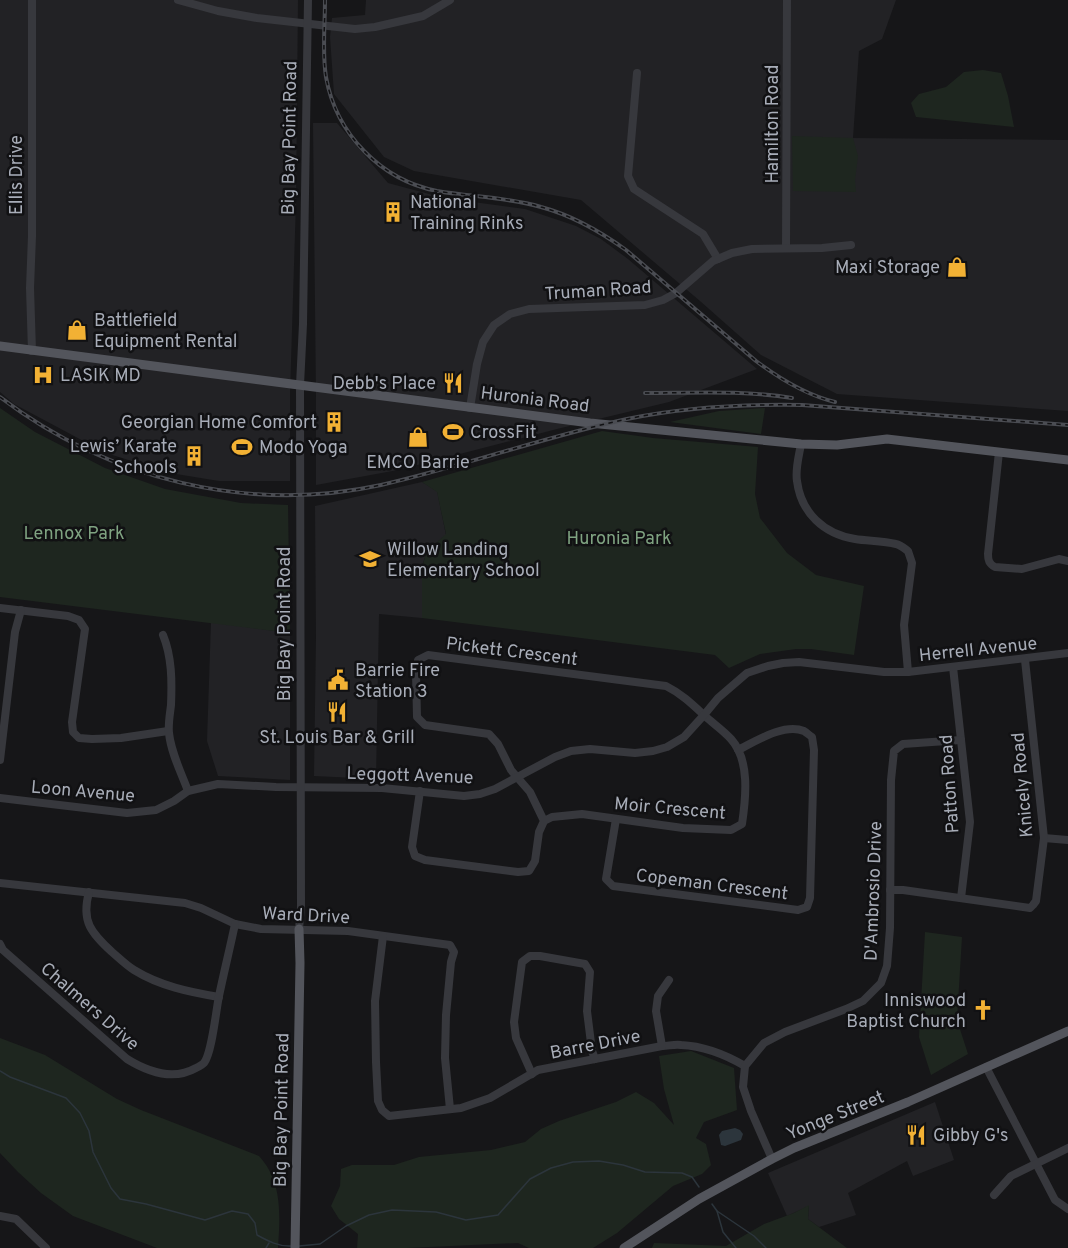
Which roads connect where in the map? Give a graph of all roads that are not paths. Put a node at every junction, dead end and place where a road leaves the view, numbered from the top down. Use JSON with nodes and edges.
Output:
{"nodes":[{"id":1,"x":32,"y":0,"type":"edge"},
{"id":2,"x":178,"y":0,"type":"edge"},
{"id":3,"x":308,"y":0,"type":"edge"},
{"id":4,"x":450,"y":0,"type":"edge"},
{"id":5,"x":787,"y":0,"type":"edge"},
{"id":6,"x":308,"y":23,"type":"junction"},
{"id":7,"x":637,"y":74,"type":"dead end"},
{"id":8,"x":851,"y":245,"type":"dead end"},
{"id":9,"x":786,"y":248,"type":"junction"},
{"id":10,"x":718,"y":259,"type":"junction"},
{"id":11,"x":0,"y":346,"type":"edge"},
{"id":12,"x":32,"y":351,"type":"junction"},
{"id":13,"x":300,"y":386,"type":"junction"},
{"id":14,"x":470,"y":408,"type":"junction"},
{"id":15,"x":801,"y":444,"type":"junction"},
{"id":16,"x":999,"y":452,"type":"junction"},
{"id":17,"x":1068,"y":460,"type":"edge"},
{"id":18,"x":1068,"y":561,"type":"edge"},
{"id":19,"x":0,"y":608,"type":"edge"},
{"id":20,"x":21,"y":610,"type":"junction"},
{"id":21,"x":163,"y":635,"type":"dead end"},
{"id":22,"x":1068,"y":653,"type":"edge"},
{"id":23,"x":1024,"y":660,"type":"junction"},
{"id":24,"x":953,"y":667,"type":"junction"},
{"id":25,"x":908,"y":672,"type":"junction"},
{"id":26,"x":704,"y":715,"type":"junction"},
{"id":27,"x":2,"y":723,"type":"edge"},
{"id":28,"x":168,"y":731,"type":"junction"},
{"id":29,"x":961,"y":740,"type":"junction"},
{"id":30,"x":738,"y":750,"type":"junction"},
{"id":31,"x":0,"y":760,"type":"edge"},
{"id":32,"x":518,"y":776,"type":"junction"},
{"id":33,"x":301,"y":787,"type":"junction"},
{"id":34,"x":188,"y":791,"type":"junction"},
{"id":35,"x":420,"y":792,"type":"junction"},
{"id":36,"x":0,"y":798,"type":"edge"},
{"id":37,"x":616,"y":819,"type":"junction"},
{"id":38,"x":544,"y":821,"type":"junction"},
{"id":39,"x":1044,"y":838,"type":"junction"},
{"id":40,"x":1068,"y":840,"type":"edge"},
{"id":41,"x":0,"y":883,"type":"edge"},
{"id":42,"x":890,"y":890,"type":"junction"},
{"id":43,"x":89,"y":892,"type":"junction"},
{"id":44,"x":962,"y":898,"type":"junction"},
{"id":45,"x":235,"y":924,"type":"junction"},
{"id":46,"x":299,"y":929,"type":"junction"},
{"id":47,"x":383,"y":936,"type":"junction"},
{"id":48,"x":0,"y":944,"type":"edge"},
{"id":49,"x":669,"y":980,"type":"dead end"},
{"id":50,"x":219,"y":997,"type":"junction"},
{"id":51,"x":1068,"y":1031,"type":"edge"},
{"id":52,"x":662,"y":1046,"type":"junction"},
{"id":53,"x":595,"y":1059,"type":"junction"},
{"id":54,"x":746,"y":1066,"type":"junction"},
{"id":55,"x":986,"y":1067,"type":"junction"},
{"id":56,"x":532,"y":1074,"type":"junction"},
{"id":57,"x":450,"y":1109,"type":"junction"},
{"id":58,"x":1068,"y":1148,"type":"edge"},
{"id":59,"x":772,"y":1159,"type":"junction"},
{"id":60,"x":1036,"y":1165,"type":"junction"},
{"id":61,"x":994,"y":1195,"type":"dead end"},
{"id":62,"x":1068,"y":1209,"type":"edge"},
{"id":63,"x":0,"y":1216,"type":"edge"},
{"id":64,"x":42,"y":1247,"type":"edge"},
{"id":65,"x":295,"y":1248,"type":"edge"},
{"id":66,"x":624,"y":1248,"type":"edge"}],
"edges":[{"from":1,"to":12,"type":"street","name":"Ellis Drive"},
{"from":2,"to":6,"type":"street"},
{"from":3,"to":6,"type":"street","name":"Big Bay Point Road"},
{"from":4,"to":6,"type":"street"},
{"from":5,"to":9,"type":"street","name":"Hamilton Road"},
{"from":6,"to":13,"type":"street","name":"Big Bay Point Road"},
{"from":7,"to":10,"type":"street"},
{"from":8,"to":9,"type":"street","name":"Truman Road"},
{"from":9,"to":10,"type":"street","name":"Truman Road"},
{"from":10,"to":14,"type":"street","name":"Truman Road"},
{"from":11,"to":12,"type":"main road","name":"Huronia Road"},
{"from":12,"to":13,"type":"main road","name":"Huronia Road"},
{"from":13,"to":14,"type":"main road","name":"Huronia Road"},
{"from":13,"to":33,"type":"street","name":"Big Bay Point Road"},
{"from":14,"to":15,"type":"main road","name":"Huronia Road"},
{"from":15,"to":16,"type":"main road","name":"Huronia Road"},
{"from":15,"to":25,"type":"street","name":"Herrell Avenue"},
{"from":16,"to":17,"type":"main road","name":"Huronia Road"},
{"from":16,"to":18,"type":"street"},
{"from":19,"to":20,"type":"street"},
{"from":20,"to":27,"type":"street"},
{"from":20,"to":28,"type":"street"},
{"from":21,"to":28,"type":"street"},
{"from":22,"to":23,"type":"street","name":"Herrell Avenue"},
{"from":23,"to":24,"type":"street","name":"Herrell Avenue"},
{"from":23,"to":39,"type":"street","name":"Knicely Road"},
{"from":24,"to":25,"type":"street","name":"Herrell Avenue"},
{"from":24,"to":29,"type":"street","name":"Patton Road"},
{"from":25,"to":26,"type":"street","name":"Leggott Avenue"},
{"from":26,"to":30,"type":"street","name":"Moir Crescent"},
{"from":26,"to":32,"type":"street","name":"Leggott Avenue"},
{"from":26,"to":32,"type":"street","name":"Pickett Crescent"},
{"from":27,"to":31,"type":"street"},
{"from":28,"to":34,"type":"street"},
{"from":29,"to":42,"type":"street","name":"D'Ambrosio Drive"},
{"from":29,"to":44,"type":"street","name":"Patton Road"},
{"from":30,"to":37,"type":"street","name":"Moir Crescent"},
{"from":30,"to":37,"type":"street","name":"Copeman Crescent"},
{"from":32,"to":35,"type":"street","name":"Leggott Avenue"},
{"from":32,"to":38,"type":"street"},
{"from":33,"to":34,"type":"street","name":"Loon Avenue"},
{"from":33,"to":35,"type":"street","name":"Leggott Avenue"},
{"from":33,"to":46,"type":"street","name":"Big Bay Point Road"},
{"from":34,"to":36,"type":"street","name":"Loon Avenue"},
{"from":35,"to":38,"type":"street"},
{"from":37,"to":38,"type":"street","name":"Moir Crescent"},
{"from":39,"to":40,"type":"street"},
{"from":39,"to":44,"type":"street","name":"Knicely Road"},
{"from":41,"to":43,"type":"street","name":"Ward Drive"},
{"from":42,"to":44,"type":"street","name":"Knicely Road"},
{"from":42,"to":54,"type":"street","name":"D'Ambrosio Drive"},
{"from":43,"to":45,"type":"street","name":"Ward Drive"},
{"from":43,"to":50,"type":"street"},
{"from":45,"to":46,"type":"street","name":"Ward Drive"},
{"from":45,"to":50,"type":"street","name":"Chalmers Drive"},
{"from":46,"to":47,"type":"street","name":"Ward Drive"},
{"from":46,"to":65,"type":"main road","name":"Big Bay Point Road"},
{"from":47,"to":57,"type":"street","name":"Ward Drive"},
{"from":47,"to":57,"type":"street","name":"Barre Drive"},
{"from":48,"to":50,"type":"street","name":"Chalmers Drive"},
{"from":49,"to":52,"type":"street"},
{"from":51,"to":55,"type":"main road","name":"Yonge Street"},
{"from":52,"to":53,"type":"street","name":"Barre Drive"},
{"from":52,"to":54,"type":"street","name":"Barre Drive"},
{"from":53,"to":56,"type":"street","name":"Barre Drive"},
{"from":53,"to":56,"type":"street"},
{"from":54,"to":59,"type":"street"},
{"from":55,"to":59,"type":"main road","name":"Yonge Street"},
{"from":55,"to":60,"type":"street"},
{"from":56,"to":57,"type":"street","name":"Barre Drive"},
{"from":58,"to":60,"type":"street"},
{"from":59,"to":66,"type":"main road","name":"Yonge Street"},
{"from":60,"to":61,"type":"street"},
{"from":60,"to":62,"type":"street"},
{"from":63,"to":64,"type":"street"}]}
